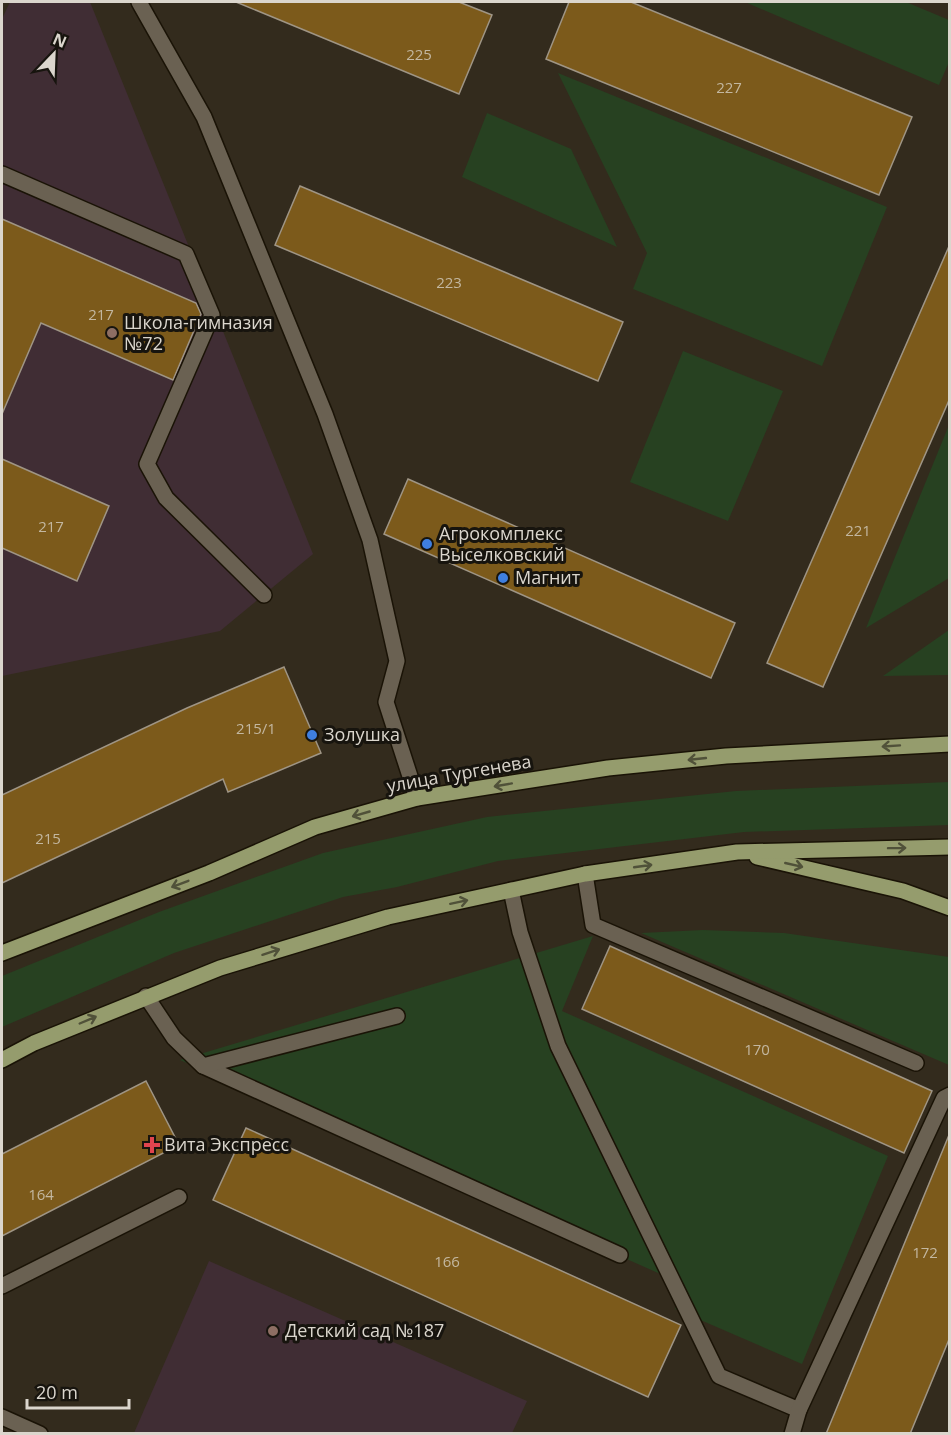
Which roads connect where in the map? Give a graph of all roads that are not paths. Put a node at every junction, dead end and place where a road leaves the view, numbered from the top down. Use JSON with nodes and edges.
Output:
{"nodes":[{"id":1,"x":139,"y":2,"type":"edge"},
{"id":2,"x":2,"y":174,"type":"edge"},
{"id":3,"x":264,"y":595,"type":"dead end"},
{"id":4,"x":950,"y":744,"type":"edge"},
{"id":5,"x":417,"y":798,"type":"junction"},
{"id":6,"x":950,"y":847,"type":"edge"},
{"id":7,"x":737,"y":852,"type":"junction"},
{"id":8,"x":585,"y":874,"type":"junction"},
{"id":9,"x":511,"y":890,"type":"junction"},
{"id":10,"x":950,"y":908,"type":"edge"},
{"id":11,"x":2,"y":953,"type":"edge"},
{"id":12,"x":146,"y":996,"type":"junction"},
{"id":13,"x":397,"y":1016,"type":"dead end"},
{"id":14,"x":2,"y":1060,"type":"edge"},
{"id":15,"x":916,"y":1063,"type":"dead end"},
{"id":16,"x":203,"y":1066,"type":"junction"},
{"id":17,"x":950,"y":1095,"type":"edge"},
{"id":18,"x":179,"y":1197,"type":"dead end"},
{"id":19,"x":620,"y":1255,"type":"dead end"},
{"id":20,"x":2,"y":1286,"type":"edge"},
{"id":21,"x":799,"y":1410,"type":"junction"},
{"id":22,"x":2,"y":1417,"type":"edge"},
{"id":23,"x":40,"y":1434,"type":"edge"},
{"id":24,"x":792,"y":1434,"type":"edge"}],
"edges":[{"from":1,"to":5,"type":"lane"},
{"from":2,"to":3,"type":"lane"},
{"from":4,"to":5,"type":"main road","name":"улица Тургенева","one_way":true},
{"from":5,"to":11,"type":"main road","name":"улица Тургенева","one_way":true},
{"from":7,"to":6,"type":"main road","one_way":true},
{"from":8,"to":7,"type":"main road","one_way":true},
{"from":7,"to":10,"type":"main road","one_way":true},
{"from":8,"to":9,"type":"main road"},
{"from":8,"to":15,"type":"lane"},
{"from":12,"to":9,"type":"main road","one_way":true},
{"from":9,"to":21,"type":"lane"},
{"from":14,"to":12,"type":"main road","one_way":true},
{"from":12,"to":16,"type":"lane"},
{"from":13,"to":16,"type":"lane"},
{"from":16,"to":19,"type":"lane"},
{"from":17,"to":21,"type":"lane"},
{"from":18,"to":20,"type":"lane"},
{"from":21,"to":24,"type":"lane"},
{"from":22,"to":23,"type":"lane"}]}
